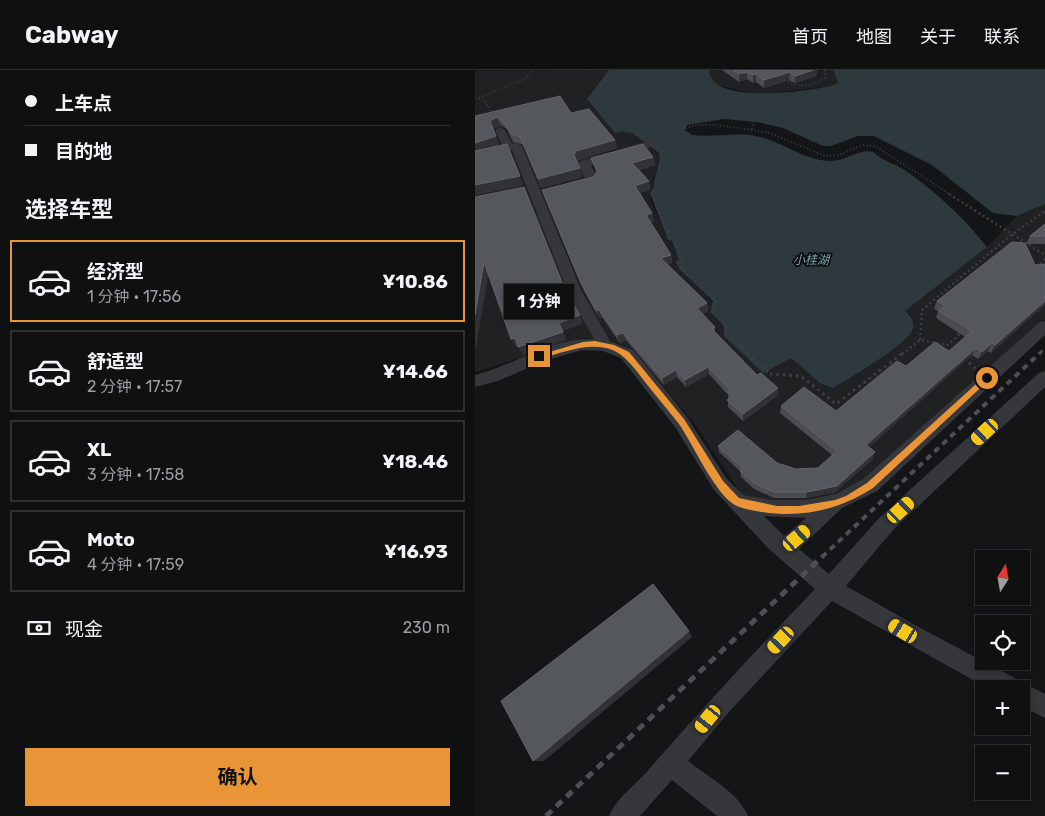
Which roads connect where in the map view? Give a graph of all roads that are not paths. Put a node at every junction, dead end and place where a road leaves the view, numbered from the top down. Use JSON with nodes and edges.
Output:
{"nodes":[{"id":1,"x":500,"y":130,"type":"edge"},
{"id":2,"x":653,"y":143,"type":"road end"},
{"id":3,"x":508,"y":148,"type":"junction"},
{"id":4,"x":475,"y":156,"type":"edge"},
{"id":5,"x":565,"y":188,"type":"edge"},
{"id":6,"x":519,"y":192,"type":"edge"},
{"id":7,"x":539,"y":192,"type":"junction"},
{"id":8,"x":1045,"y":326,"type":"edge"},
{"id":9,"x":605,"y":345,"type":"junction"},
{"id":10,"x":1045,"y":377,"type":"edge"},
{"id":11,"x":475,"y":381,"type":"edge"},
{"id":12,"x":737,"y":502,"type":"junction"},
{"id":13,"x":835,"y":504,"type":"junction"},
{"id":14,"x":784,"y":549,"type":"junction"},
{"id":15,"x":830,"y":588,"type":"junction"},
{"id":16,"x":995,"y":680,"type":"edge"},
{"id":17,"x":1030,"y":698,"type":"edge"},
{"id":18,"x":1045,"y":706,"type":"edge"},
{"id":19,"x":671,"y":764,"type":"junction"},
{"id":20,"x":622,"y":816,"type":"edge"},
{"id":21,"x":735,"y":816,"type":"edge"}],
"edges":[{"from":1,"to":3,"type":"street"},
{"from":2,"to":5,"type":"street"},
{"from":3,"to":4,"type":"street"},
{"from":3,"to":7,"type":"street"},
{"from":6,"to":7,"type":"street"},
{"from":7,"to":9,"type":"street"},
{"from":8,"to":13,"type":"street"},
{"from":9,"to":11,"type":"street"},
{"from":9,"to":12,"type":"street"},
{"from":10,"to":15,"type":"street"},
{"from":12,"to":13,"type":"street"},
{"from":12,"to":14,"type":"street"},
{"from":13,"to":14,"type":"street"},
{"from":14,"to":15,"type":"street"},
{"from":15,"to":16,"type":"street"},
{"from":15,"to":19,"type":"street"},
{"from":17,"to":18,"type":"street"},
{"from":19,"to":20,"type":"street"},
{"from":19,"to":21,"type":"street"}]}
